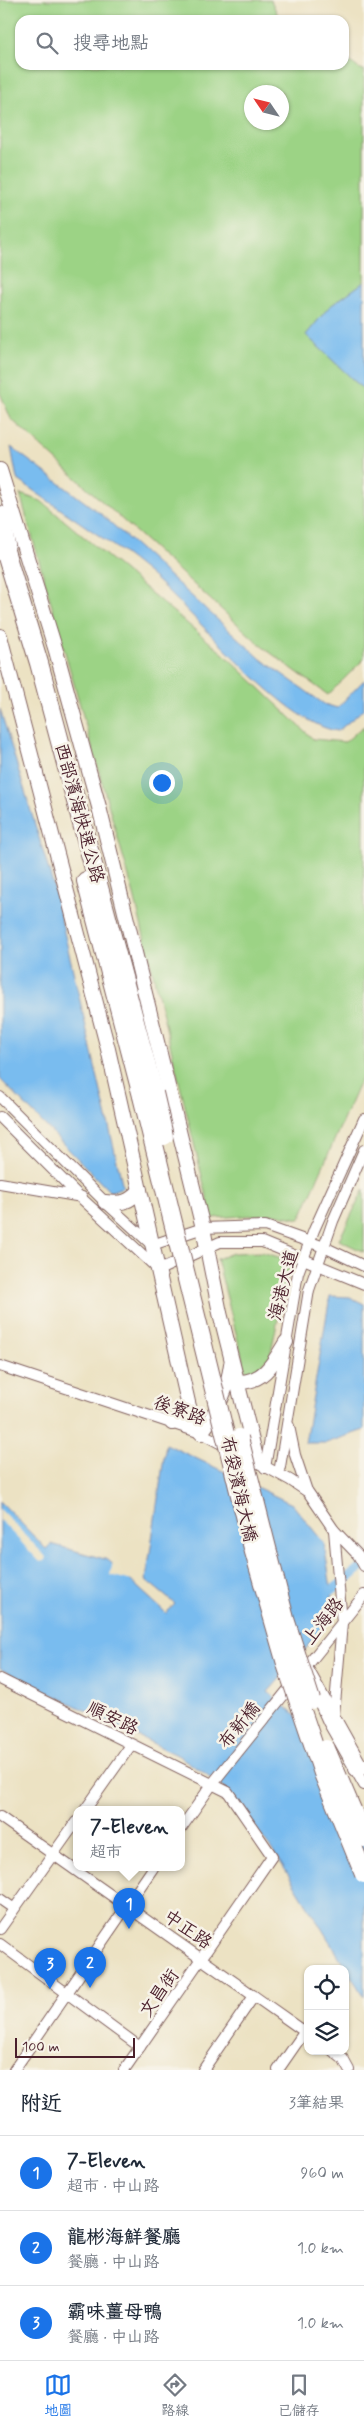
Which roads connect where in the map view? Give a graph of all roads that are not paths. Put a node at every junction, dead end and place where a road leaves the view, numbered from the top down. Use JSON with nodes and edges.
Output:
{"nodes":[{"id":1,"x":0,"y":470,"type":"edge"},
{"id":2,"x":0,"y":515,"type":"edge"},
{"id":3,"x":0,"y":534,"type":"edge"},
{"id":4,"x":6,"y":570,"type":"edge"},
{"id":5,"x":0,"y":636,"type":"edge"},
{"id":6,"x":148,"y":1095,"type":"junction"},
{"id":7,"x":0,"y":1098,"type":"edge"},
{"id":8,"x":0,"y":1117,"type":"edge"},
{"id":9,"x":364,"y":1119,"type":"edge"},
{"id":10,"x":364,"y":1150,"type":"edge"},
{"id":11,"x":0,"y":1183,"type":"edge"},
{"id":12,"x":140,"y":1190,"type":"junction"},
{"id":13,"x":80,"y":1197,"type":"junction"},
{"id":14,"x":105,"y":1202,"type":"junction"},
{"id":15,"x":203,"y":1228,"type":"junction"},
{"id":16,"x":310,"y":1242,"type":"junction"},
{"id":17,"x":152,"y":1245,"type":"junction"},
{"id":18,"x":206,"y":1246,"type":"junction"},
{"id":19,"x":324,"y":1247,"type":"junction"},
{"id":20,"x":304,"y":1258,"type":"junction"},
{"id":21,"x":318,"y":1264,"type":"junction"},
{"id":22,"x":364,"y":1266,"type":"edge"},
{"id":23,"x":159,"y":1270,"type":"junction"},
{"id":24,"x":364,"y":1284,"type":"edge"},
{"id":25,"x":286,"y":1342,"type":"junction"},
{"id":26,"x":232,"y":1360,"type":"junction"},
{"id":27,"x":0,"y":1366,"type":"edge"},
{"id":28,"x":238,"y":1382,"type":"junction"},
{"id":29,"x":189,"y":1407,"type":"junction"},
{"id":30,"x":288,"y":1418,"type":"junction"},
{"id":31,"x":172,"y":1423,"type":"junction"},
{"id":32,"x":201,"y":1433,"type":"junction"},
{"id":33,"x":261,"y":1464,"type":"junction"},
{"id":34,"x":279,"y":1474,"type":"junction"},
{"id":35,"x":308,"y":1492,"type":"junction"},
{"id":36,"x":334,"y":1530,"type":"junction"},
{"id":37,"x":364,"y":1566,"type":"edge"},
{"id":38,"x":364,"y":1595,"type":"edge"},
{"id":39,"x":342,"y":1623,"type":"junction"},
{"id":40,"x":307,"y":1667,"type":"junction"},
{"id":41,"x":0,"y":1679,"type":"edge"},
{"id":42,"x":290,"y":1689,"type":"joint"},
{"id":43,"x":334,"y":1716,"type":"junction"},
{"id":44,"x":131,"y":1745,"type":"junction"},
{"id":45,"x":362,"y":1768,"type":"edge"},
{"id":46,"x":213,"y":1783,"type":"junction"},
{"id":47,"x":364,"y":1784,"type":"edge"},
{"id":48,"x":88,"y":1806,"type":"edge"},
{"id":49,"x":0,"y":1816,"type":"edge"},
{"id":50,"x":185,"y":1823,"type":"edge"},
{"id":51,"x":73,"y":1826,"type":"edge"},
{"id":52,"x":364,"y":1838,"type":"edge"},
{"id":53,"x":54,"y":1854,"type":"junction"},
{"id":54,"x":73,"y":1867,"type":"edge"},
{"id":55,"x":78,"y":1871,"type":"edge"},
{"id":56,"x":151,"y":1871,"type":"edge"},
{"id":57,"x":364,"y":1874,"type":"edge"},
{"id":58,"x":0,"y":1899,"type":"edge"},
{"id":59,"x":127,"y":1905,"type":"junction"},
{"id":60,"x":13,"y":1908,"type":"junction"},
{"id":61,"x":0,"y":1929,"type":"edge"},
{"id":62,"x":0,"y":1944,"type":"edge"},
{"id":63,"x":203,"y":1959,"type":"junction"},
{"id":64,"x":66,"y":1994,"type":"junction"},
{"id":65,"x":254,"y":1996,"type":"junction"},
{"id":66,"x":304,"y":2031,"type":"edge"},
{"id":67,"x":304,"y":2035,"type":"edge"},
{"id":68,"x":140,"y":2047,"type":"junction"},
{"id":69,"x":338,"y":2055,"type":"edge"},
{"id":70,"x":14,"y":2070,"type":"edge"},
{"id":71,"x":124,"y":2070,"type":"edge"},
{"id":72,"x":203,"y":2070,"type":"edge"},
{"id":73,"x":278,"y":2070,"type":"edge"},
{"id":74,"x":349,"y":2070,"type":"edge"}],
"edges":[{"from":1,"to":15,"type":"street"},
{"from":2,"to":4,"type":"highway"},
{"from":3,"to":4,"type":"highway","name":"西部濱海快速公路"},
{"from":4,"to":6,"type":"highway","name":"西部濱海快速公路"},
{"from":5,"to":12,"type":"street"},
{"from":6,"to":52,"type":"highway","name":"布袋濱海大橋","bridge":true},
{"from":6,"to":57,"type":"highway","name":"布袋濱海大橋","bridge":true},
{"from":7,"to":14,"type":"street"},
{"from":8,"to":13,"type":"street"},
{"from":9,"to":16,"type":"street","name":"海港大道"},
{"from":10,"to":19,"type":"street","name":"海港大道"},
{"from":11,"to":13,"type":"street"},
{"from":12,"to":14,"type":"street"},
{"from":12,"to":17,"type":"street"},
{"from":13,"to":14,"type":"street"},
{"from":13,"to":23,"type":"street"},
{"from":14,"to":17,"type":"street"},
{"from":15,"to":16,"type":"street"},
{"from":15,"to":17,"type":"street"},
{"from":15,"to":18,"type":"street"},
{"from":16,"to":19,"type":"street"},
{"from":16,"to":20,"type":"street","name":"海港大道"},
{"from":17,"to":23,"type":"street"},
{"from":18,"to":20,"type":"street"},
{"from":18,"to":23,"type":"street"},
{"from":18,"to":26,"type":"street"},
{"from":19,"to":21,"type":"street","name":"海港大道"},
{"from":19,"to":22,"type":"street"},
{"from":20,"to":21,"type":"street"},
{"from":20,"to":25,"type":"street","name":"海港大道"},
{"from":21,"to":24,"type":"street"},
{"from":21,"to":30,"type":"street","name":"海港大道"},
{"from":23,"to":29,"type":"street"},
{"from":25,"to":28,"type":"street"},
{"from":25,"to":33,"type":"street","name":"海港大道"},
{"from":26,"to":28,"type":"street"},
{"from":26,"to":32,"type":"street"},
{"from":27,"to":31,"type":"street","name":"後寮路"},
{"from":28,"to":33,"type":"street"},
{"from":29,"to":31,"type":"street"},
{"from":29,"to":32,"type":"street"},
{"from":30,"to":34,"type":"street","name":"海港大道"},
{"from":30,"to":35,"type":"street"},
{"from":31,"to":32,"type":"street","name":"後寮路"},
{"from":32,"to":33,"type":"street","name":"後寮路"},
{"from":33,"to":34,"type":"street","name":"後寮路"},
{"from":34,"to":35,"type":"street","name":"後寮路"},
{"from":35,"to":36,"type":"street","name":"後寮路"},
{"from":36,"to":37,"type":"street","name":"後寮路"},
{"from":36,"to":39,"type":"street"},
{"from":38,"to":39,"type":"street","name":"上海路"},
{"from":39,"to":40,"type":"street","name":"上海路"},
{"from":39,"to":43,"type":"street"},
{"from":40,"to":42,"type":"street","name":"上海路"},
{"from":40,"to":43,"type":"street","name":"上海路"},
{"from":40,"to":45,"type":"street","name":"上海路"},
{"from":41,"to":44,"type":"street","name":"順安路"},
{"from":42,"to":46,"type":"street","name":"布新橋"},
{"from":43,"to":45,"type":"street","name":"上海路"},
{"from":44,"to":46,"type":"street","name":"順安路"},
{"from":44,"to":48,"type":"street"},
{"from":45,"to":47,"type":"street","name":"上海路"},
{"from":46,"to":50,"type":"street","name":"布新橋"},
{"from":46,"to":63,"type":"street","name":"順安路"},
{"from":49,"to":53,"type":"street","name":"中正路"},
{"from":51,"to":53,"type":"street"},
{"from":53,"to":54,"type":"street","name":"中正路"},
{"from":53,"to":60,"type":"street"},
{"from":55,"to":59,"type":"street","name":"中正路"},
{"from":56,"to":59,"type":"street"},
{"from":58,"to":60,"type":"street"},
{"from":59,"to":63,"type":"street","name":"中正路"},
{"from":59,"to":64,"type":"street"},
{"from":60,"to":61,"type":"street"},
{"from":62,"to":64,"type":"street"},
{"from":63,"to":65,"type":"street","name":"中正路"},
{"from":63,"to":68,"type":"street","name":"文昌街"},
{"from":64,"to":68,"type":"street"},
{"from":64,"to":70,"type":"street"},
{"from":65,"to":66,"type":"street","name":"中正路"},
{"from":65,"to":72,"type":"street"},
{"from":67,"to":73,"type":"street"},
{"from":68,"to":71,"type":"street","name":"文昌街"},
{"from":69,"to":74,"type":"street"}]}
